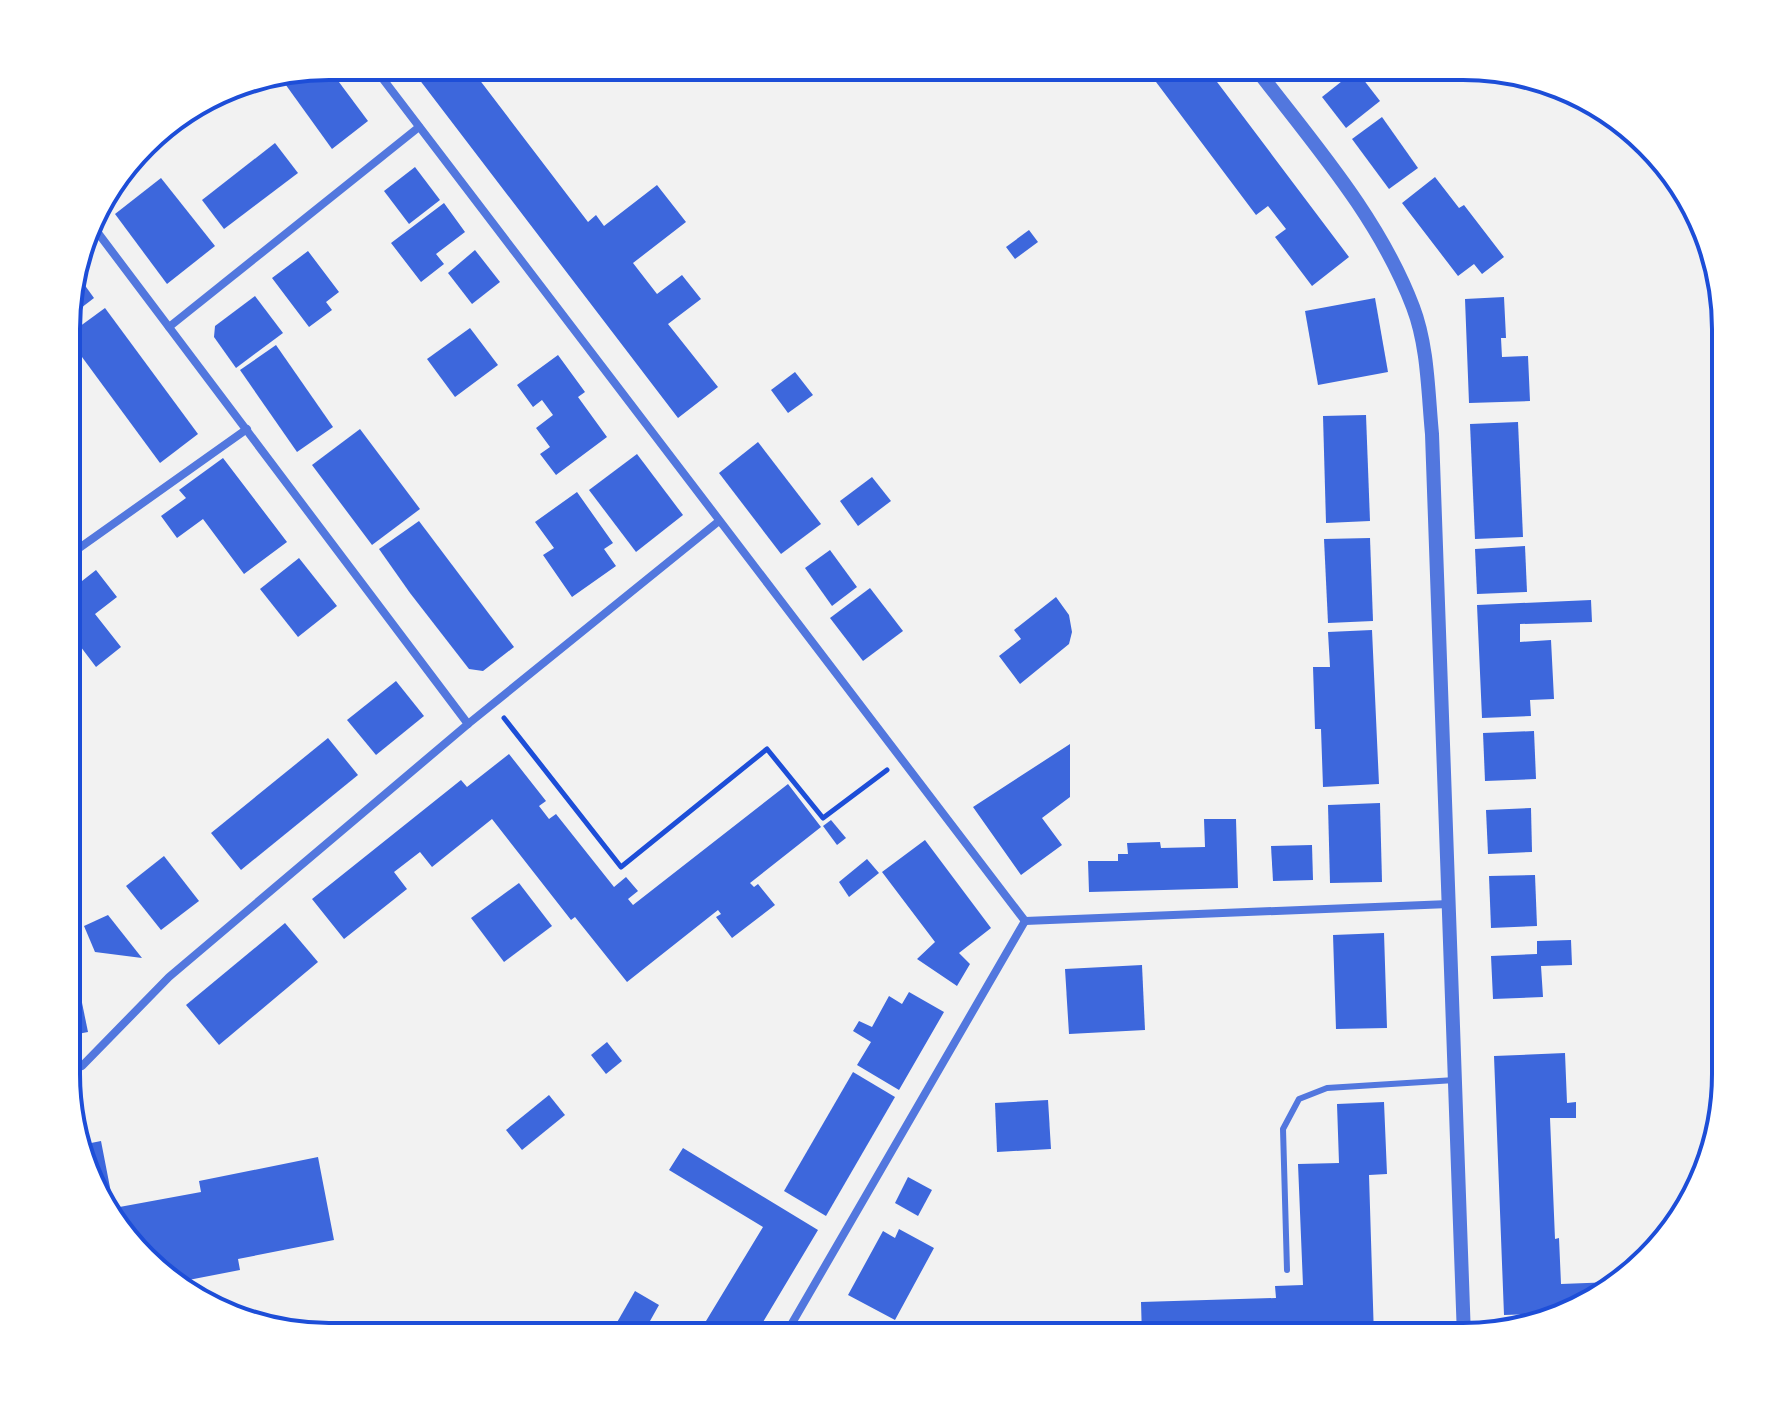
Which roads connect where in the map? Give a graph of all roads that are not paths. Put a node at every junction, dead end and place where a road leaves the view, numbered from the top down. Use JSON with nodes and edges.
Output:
{"nodes":[{"id":1,"x":384,"y":81,"type":"edge"},
{"id":2,"x":1265,"y":81,"type":"edge"},
{"id":3,"x":419,"y":127,"type":"junction"},
{"id":4,"x":99,"y":234,"type":"edge"},
{"id":5,"x":169,"y":327,"type":"junction"},
{"id":6,"x":247,"y":429,"type":"junction"},
{"id":7,"x":719,"y":521,"type":"junction"},
{"id":8,"x":80,"y":547,"type":"edge"},
{"id":9,"x":468,"y":724,"type":"junction"},
{"id":10,"x":1449,"y":904,"type":"junction"},
{"id":11,"x":1025,"y":921,"type":"junction"},
{"id":12,"x":82,"y":1066,"type":"edge"},
{"id":13,"x":1455,"y":1080,"type":"junction"},
{"id":14,"x":1287,"y":1270,"type":"dead end"},
{"id":15,"x":792,"y":1322,"type":"edge"},
{"id":16,"x":1464,"y":1323,"type":"edge"}],
"edges":[{"from":1,"to":3,"type":"street"},
{"from":2,"to":10,"type":"street"},
{"from":3,"to":5,"type":"street"},
{"from":3,"to":7,"type":"street"},
{"from":4,"to":5,"type":"street"},
{"from":5,"to":6,"type":"street"},
{"from":6,"to":8,"type":"street"},
{"from":6,"to":9,"type":"street"},
{"from":7,"to":9,"type":"street"},
{"from":7,"to":11,"type":"street"},
{"from":9,"to":12,"type":"street"},
{"from":10,"to":11,"type":"street"},
{"from":10,"to":13,"type":"street"},
{"from":11,"to":15,"type":"street"},
{"from":13,"to":14,"type":"lane"},
{"from":13,"to":16,"type":"street"}]}
